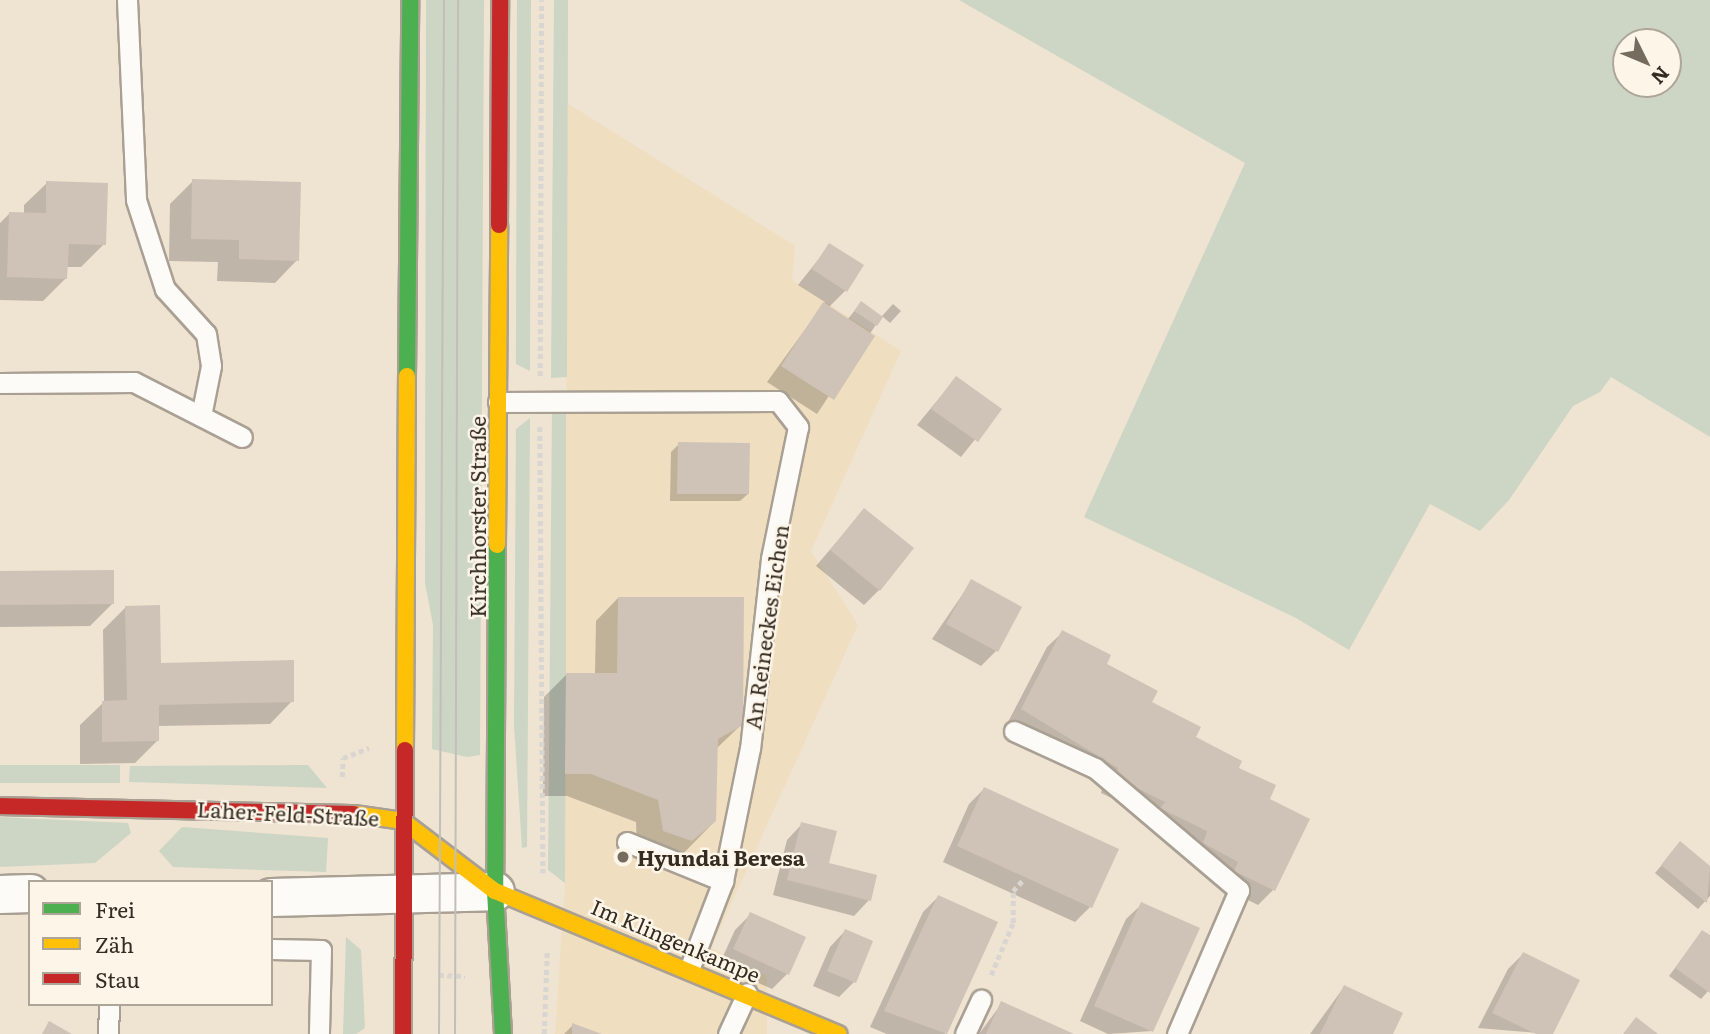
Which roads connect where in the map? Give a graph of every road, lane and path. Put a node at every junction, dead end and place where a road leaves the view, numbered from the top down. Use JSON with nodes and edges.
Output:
{"nodes":[{"id":1,"x":127,"y":0,"type":"edge"},
{"id":2,"x":410,"y":0,"type":"edge"},
{"id":3,"x":500,"y":0,"type":"edge"},
{"id":4,"x":541,"y":0,"type":"edge"},
{"id":5,"x":0,"y":383,"type":"edge"},
{"id":6,"x":539,"y":401,"type":"junction"},
{"id":7,"x":498,"y":402,"type":"junction"},
{"id":8,"x":201,"y":416,"type":"junction"},
{"id":9,"x":242,"y":437,"type":"dead end"},
{"id":10,"x":1014,"y":731,"type":"dead end"},
{"id":11,"x":0,"y":806,"type":"edge"},
{"id":12,"x":403,"y":821,"type":"junction"},
{"id":13,"x":627,"y":842,"type":"dead end"},
{"id":14,"x":1023,"y":880,"type":"dead end"},
{"id":15,"x":723,"y":881,"type":"junction"},
{"id":16,"x":495,"y":891,"type":"junction"},
{"id":17,"x":28,"y":893,"type":"edge"},
{"id":18,"x":0,"y":894,"type":"edge"},
{"id":19,"x":402,"y":895,"type":"junction"},
{"id":20,"x":273,"y":897,"type":"edge"},
{"id":21,"x":543,"y":908,"type":"junction"},
{"id":22,"x":273,"y":949,"type":"edge"},
{"id":23,"x":690,"y":967,"type":"junction"},
{"id":24,"x":747,"y":993,"type":"junction"},
{"id":25,"x":981,"y":999,"type":"joint"},
{"id":26,"x":109,"y":1006,"type":"edge"},
{"id":27,"x":108,"y":1034,"type":"edge"},
{"id":28,"x":319,"y":1034,"type":"edge"},
{"id":29,"x":403,"y":1034,"type":"edge"},
{"id":30,"x":503,"y":1034,"type":"edge"},
{"id":31,"x":544,"y":1034,"type":"edge"},
{"id":32,"x":728,"y":1034,"type":"edge"},
{"id":33,"x":838,"y":1034,"type":"edge"},
{"id":34,"x":965,"y":1034,"type":"edge"},
{"id":35,"x":1177,"y":1034,"type":"edge"}],
"edges":[{"from":1,"to":8,"type":"lane"},
{"from":2,"to":12,"type":"main road"},
{"from":3,"to":7,"type":"main road","name":"Kirchhorster Straße"},
{"from":4,"to":6,"type":"path"},
{"from":5,"to":8,"type":"lane"},
{"from":6,"to":7,"type":"lane","name":"An Reineckes Eichen"},
{"from":6,"to":15,"type":"lane","name":"An Reineckes Eichen"},
{"from":6,"to":21,"type":"path"},
{"from":7,"to":16,"type":"main road","name":"Kirchhorster Straße"},
{"from":8,"to":9,"type":"lane"},
{"from":10,"to":35,"type":"lane"},
{"from":11,"to":12,"type":"main road","name":"Laher-Feld-Straße"},
{"from":12,"to":16,"type":"main road","name":"Laher-Feld-Straße"},
{"from":12,"to":19,"type":"main road"},
{"from":13,"to":15,"type":"lane"},
{"from":14,"to":25,"type":"path"},
{"from":15,"to":23,"type":"lane","name":"An Reineckes Eichen"},
{"from":16,"to":19,"type":"street"},
{"from":16,"to":21,"type":"main road","name":"Im Klingenkampe"},
{"from":16,"to":30,"type":"main road","name":"Kirchhorster Straße"},
{"from":17,"to":18,"type":"street"},
{"from":19,"to":20,"type":"street"},
{"from":19,"to":29,"type":"main road"},
{"from":21,"to":23,"type":"main road","name":"Im Klingenkampe"},
{"from":21,"to":31,"type":"path"},
{"from":22,"to":28,"type":"lane"},
{"from":23,"to":24,"type":"main road","name":"Im Klingenkampe"},
{"from":24,"to":32,"type":"lane"},
{"from":24,"to":33,"type":"main road","name":"Im Klingenkampe"},
{"from":25,"to":34,"type":"lane"},
{"from":26,"to":27,"type":"lane"}]}
